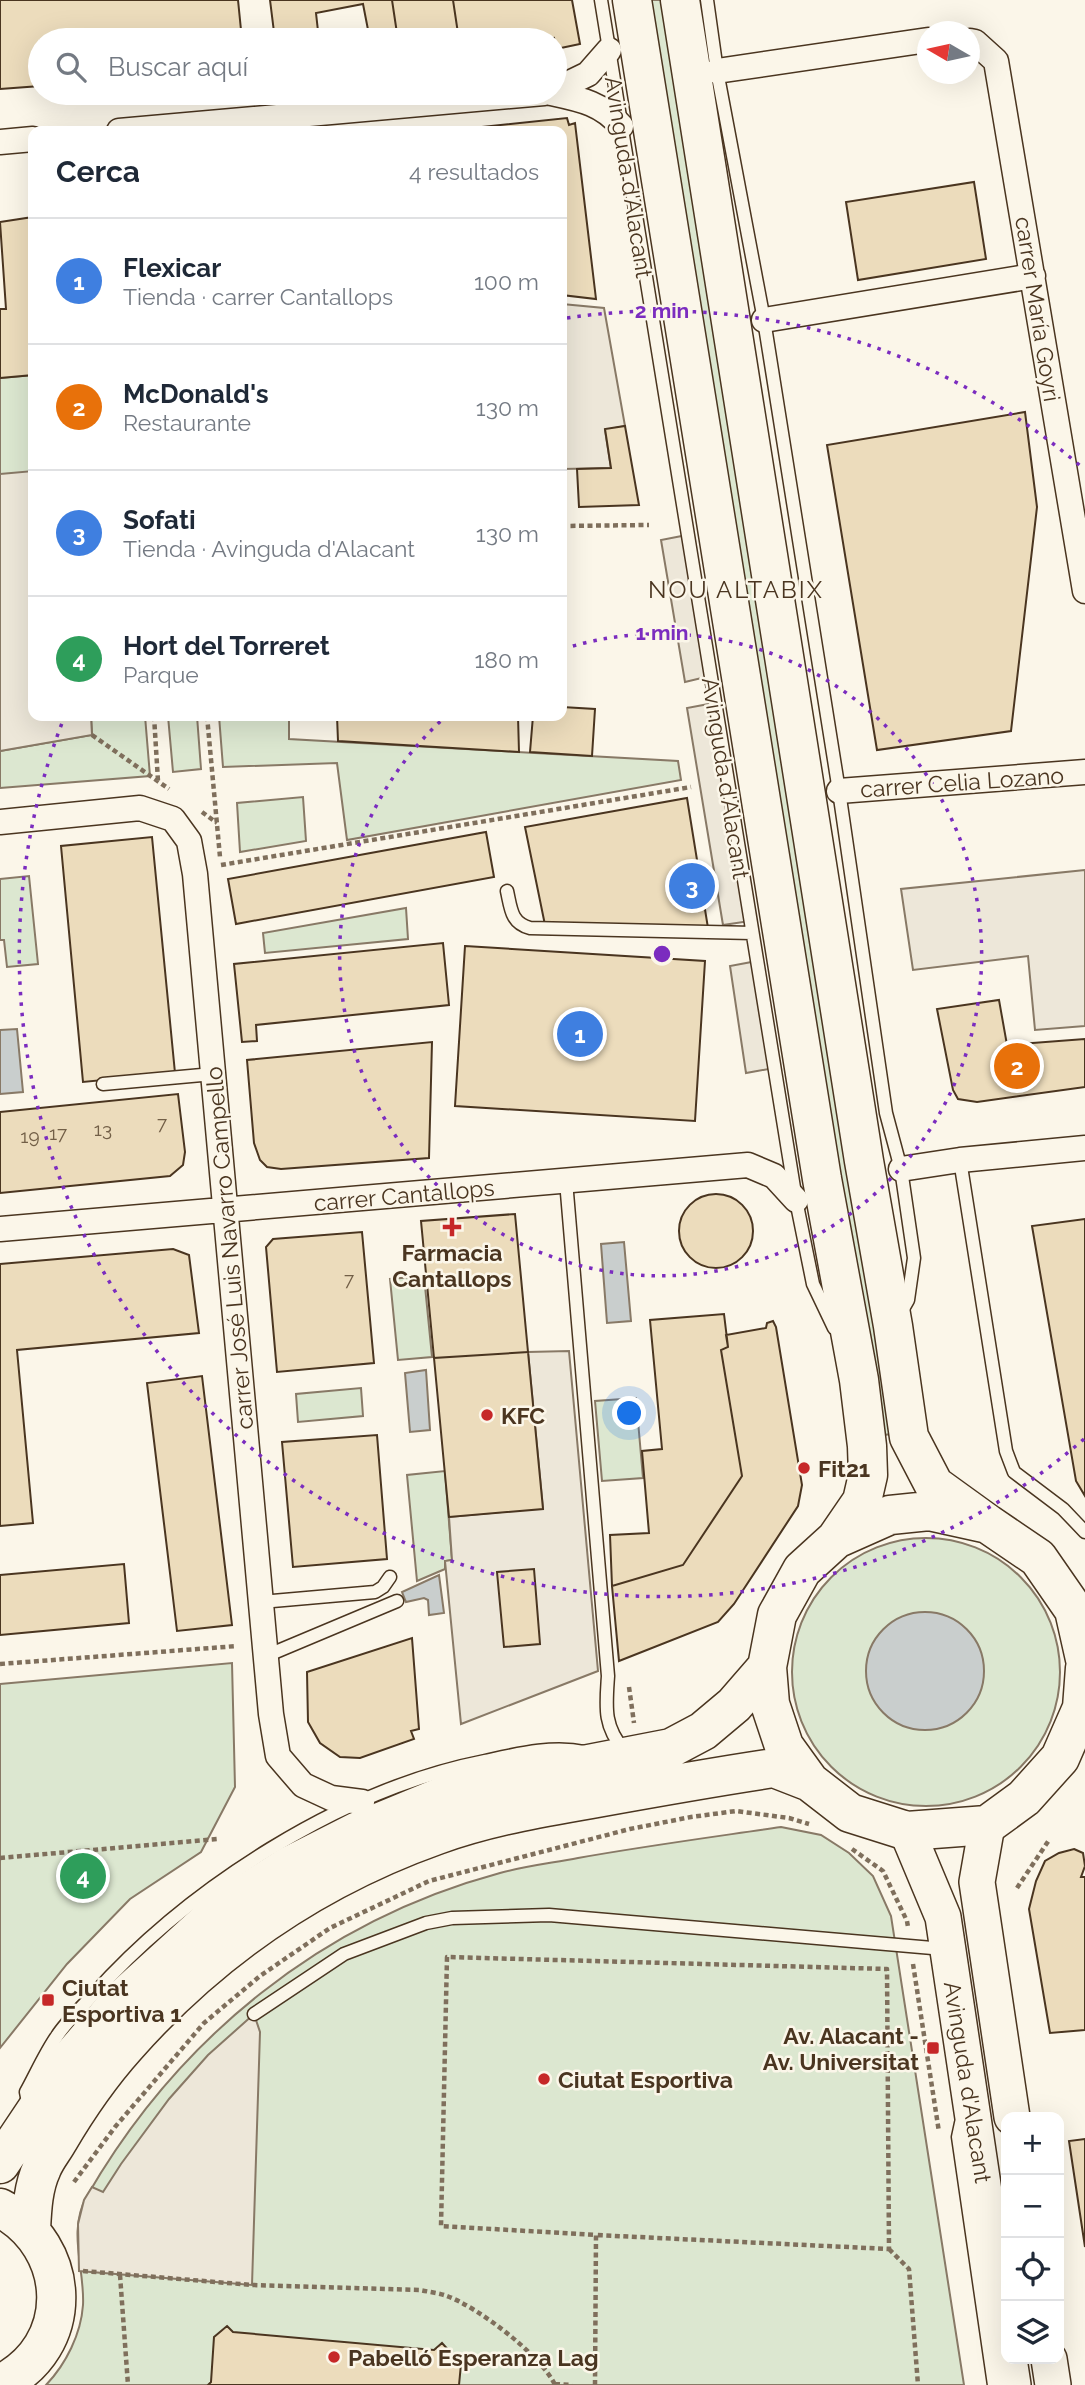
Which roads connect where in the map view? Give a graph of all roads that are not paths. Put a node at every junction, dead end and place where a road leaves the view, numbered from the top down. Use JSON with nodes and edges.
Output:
{"nodes":[{"id":1,"x":601,"y":0,"type":"edge"},
{"id":2,"x":632,"y":0,"type":"edge"},
{"id":3,"x":680,"y":0,"type":"edge"},
{"id":4,"x":707,"y":0,"type":"edge"},
{"id":5,"x":917,"y":42,"type":"edge"},
{"id":6,"x":980,"y":47,"type":"edge"},
{"id":7,"x":609,"y":50,"type":"junction"},
{"id":8,"x":717,"y":72,"type":"junction"},
{"id":9,"x":567,"y":84,"type":"edge"},
{"id":10,"x":567,"y":95,"type":"edge"},
{"id":11,"x":410,"y":105,"type":"edge"},
{"id":12,"x":175,"y":126,"type":"edge"},
{"id":13,"x":621,"y":126,"type":"junction"},
{"id":14,"x":28,"y":139,"type":"edge"},
{"id":15,"x":0,"y":142,"type":"edge"},
{"id":16,"x":1033,"y":276,"type":"junction"},
{"id":17,"x":764,"y":320,"type":"junction"},
{"id":18,"x":1085,"y":591,"type":"edge"},
{"id":19,"x":1085,"y":772,"type":"edge"},
{"id":20,"x":839,"y":791,"type":"junction"},
{"id":21,"x":0,"y":822,"type":"edge"},
{"id":22,"x":507,"y":891,"type":"dead end"},
{"id":23,"x":752,"y":933,"type":"junction"},
{"id":24,"x":213,"y":1074,"type":"junction"},
{"id":25,"x":103,"y":1084,"type":"dead end"},
{"id":26,"x":1085,"y":1147,"type":"edge"},
{"id":27,"x":960,"y":1160,"type":"junction"},
{"id":28,"x":901,"y":1169,"type":"junction"},
{"id":29,"x":566,"y":1181,"type":"junction"},
{"id":30,"x":796,"y":1199,"type":"junction"},
{"id":31,"x":226,"y":1210,"type":"junction"},
{"id":32,"x":0,"y":1229,"type":"edge"},
{"id":33,"x":893,"y":1326,"type":"junction"},
{"id":34,"x":859,"y":1380,"type":"junction"},
{"id":35,"x":988,"y":1524,"type":"junction"},
{"id":36,"x":1085,"y":1532,"type":"edge"},
{"id":37,"x":836,"y":1539,"type":"junction"},
{"id":38,"x":390,"y":1577,"type":"dead end"},
{"id":39,"x":397,"y":1601,"type":"dead end"},
{"id":40,"x":261,"y":1602,"type":"junction"},
{"id":41,"x":266,"y":1656,"type":"junction"},
{"id":42,"x":1085,"y":1659,"type":"edge"},
{"id":43,"x":767,"y":1667,"type":"junction"},
{"id":44,"x":1085,"y":1668,"type":"edge"},
{"id":45,"x":626,"y":1748,"type":"junction"},
{"id":46,"x":810,"y":1782,"type":"junction"},
{"id":47,"x":362,"y":1802,"type":"junction"},
{"id":48,"x":987,"y":1825,"type":"junction"},
{"id":49,"x":907,"y":1831,"type":"junction"},
{"id":50,"x":948,"y":1950,"type":"junction"},
{"id":51,"x":254,"y":2014,"type":"dead end"},
{"id":52,"x":969,"y":2089,"type":"junction"},
{"id":53,"x":1011,"y":2112,"type":"edge"},
{"id":54,"x":28,"y":2122,"type":"junction"},
{"id":55,"x":0,"y":2164,"type":"edge"},
{"id":56,"x":0,"y":2208,"type":"edge"},
{"id":57,"x":31,"y":2230,"type":"junction"},
{"id":58,"x":1001,"y":2305,"type":"edge"},
{"id":59,"x":1010,"y":2364,"type":"edge"},
{"id":60,"x":1050,"y":2364,"type":"edge"},
{"id":61,"x":0,"y":2384,"type":"edge"},
{"id":62,"x":995,"y":2385,"type":"edge"},
{"id":63,"x":1013,"y":2385,"type":"edge"},
{"id":64,"x":1053,"y":2385,"type":"edge"}],
"edges":[{"from":1,"to":7,"type":"lane","name":"Avinguda d'Alacant"},
{"from":2,"to":34,"type":"highway","name":"Avinguda d'Alacant"},
{"from":3,"to":33,"type":"highway"},
{"from":4,"to":8,"type":"lane"},
{"from":5,"to":8,"type":"street"},
{"from":6,"to":16,"type":"street","name":"carrer María Goyri"},
{"from":7,"to":9,"type":"street"},
{"from":7,"to":13,"type":"lane","name":"Avinguda d'Alacant"},
{"from":8,"to":17,"type":"lane"},
{"from":10,"to":13,"type":"street"},
{"from":11,"to":12,"type":"street"},
{"from":13,"to":23,"type":"lane","name":"Avinguda d'Alacant"},
{"from":14,"to":15,"type":"street"},
{"from":16,"to":17,"type":"street"},
{"from":16,"to":18,"type":"street","name":"carrer María Goyri"},
{"from":17,"to":20,"type":"lane"},
{"from":19,"to":20,"type":"street","name":"carrer Celia Lozano"},
{"from":20,"to":28,"type":"lane"},
{"from":21,"to":24,"type":"street","name":"carrer José Luis Navarro Campello"},
{"from":22,"to":23,"type":"lane"},
{"from":23,"to":30,"type":"lane","name":"Avinguda d'Alacant"},
{"from":24,"to":25,"type":"lane"},
{"from":24,"to":31,"type":"street","name":"carrer José Luis Navarro Campello"},
{"from":26,"to":27,"type":"street"},
{"from":27,"to":28,"type":"street"},
{"from":27,"to":36,"type":"lane"},
{"from":28,"to":33,"type":"lane"},
{"from":29,"to":30,"type":"street","name":"carrer Cantallops"},
{"from":29,"to":31,"type":"street","name":"carrer Cantallops"},
{"from":29,"to":45,"type":"lane"},
{"from":30,"to":34,"type":"lane","name":"Avinguda d'Alacant"},
{"from":31,"to":32,"type":"street","name":"carrer Cantallops"},
{"from":31,"to":40,"type":"street","name":"carrer José Luis Navarro Campello"},
{"from":33,"to":35,"type":"highway"},
{"from":34,"to":37,"type":"highway","name":"Avinguda d'Alacant"},
{"from":35,"to":37,"type":"highway"},
{"from":35,"to":42,"type":"highway"},
{"from":37,"to":43,"type":"highway"},
{"from":38,"to":40,"type":"lane"},
{"from":39,"to":41,"type":"lane"},
{"from":40,"to":41,"type":"street","name":"carrer José Luis Navarro Campello"},
{"from":41,"to":47,"type":"street","name":"carrer José Luis Navarro Campello"},
{"from":43,"to":45,"type":"highway"},
{"from":43,"to":46,"type":"highway"},
{"from":44,"to":48,"type":"highway"},
{"from":45,"to":47,"type":"lane"},
{"from":45,"to":54,"type":"highway"},
{"from":46,"to":49,"type":"highway"},
{"from":46,"to":57,"type":"highway"},
{"from":47,"to":54,"type":"lane"},
{"from":48,"to":49,"type":"highway"},
{"from":48,"to":53,"type":"main road","name":"Avinguda d'Alacant"},
{"from":49,"to":50,"type":"main road","name":"Avinguda d'Alacant"},
{"from":50,"to":51,"type":"lane"},
{"from":50,"to":52,"type":"main road","name":"Avinguda d'Alacant"},
{"from":52,"to":58,"type":"main road","name":"Avinguda d'Alacant"},
{"from":52,"to":62,"type":"lane"},
{"from":54,"to":55,"type":"highway"},
{"from":56,"to":57,"type":"highway"},
{"from":57,"to":61,"type":"highway"},
{"from":59,"to":63,"type":"main road"},
{"from":60,"to":64,"type":"main road"}]}
